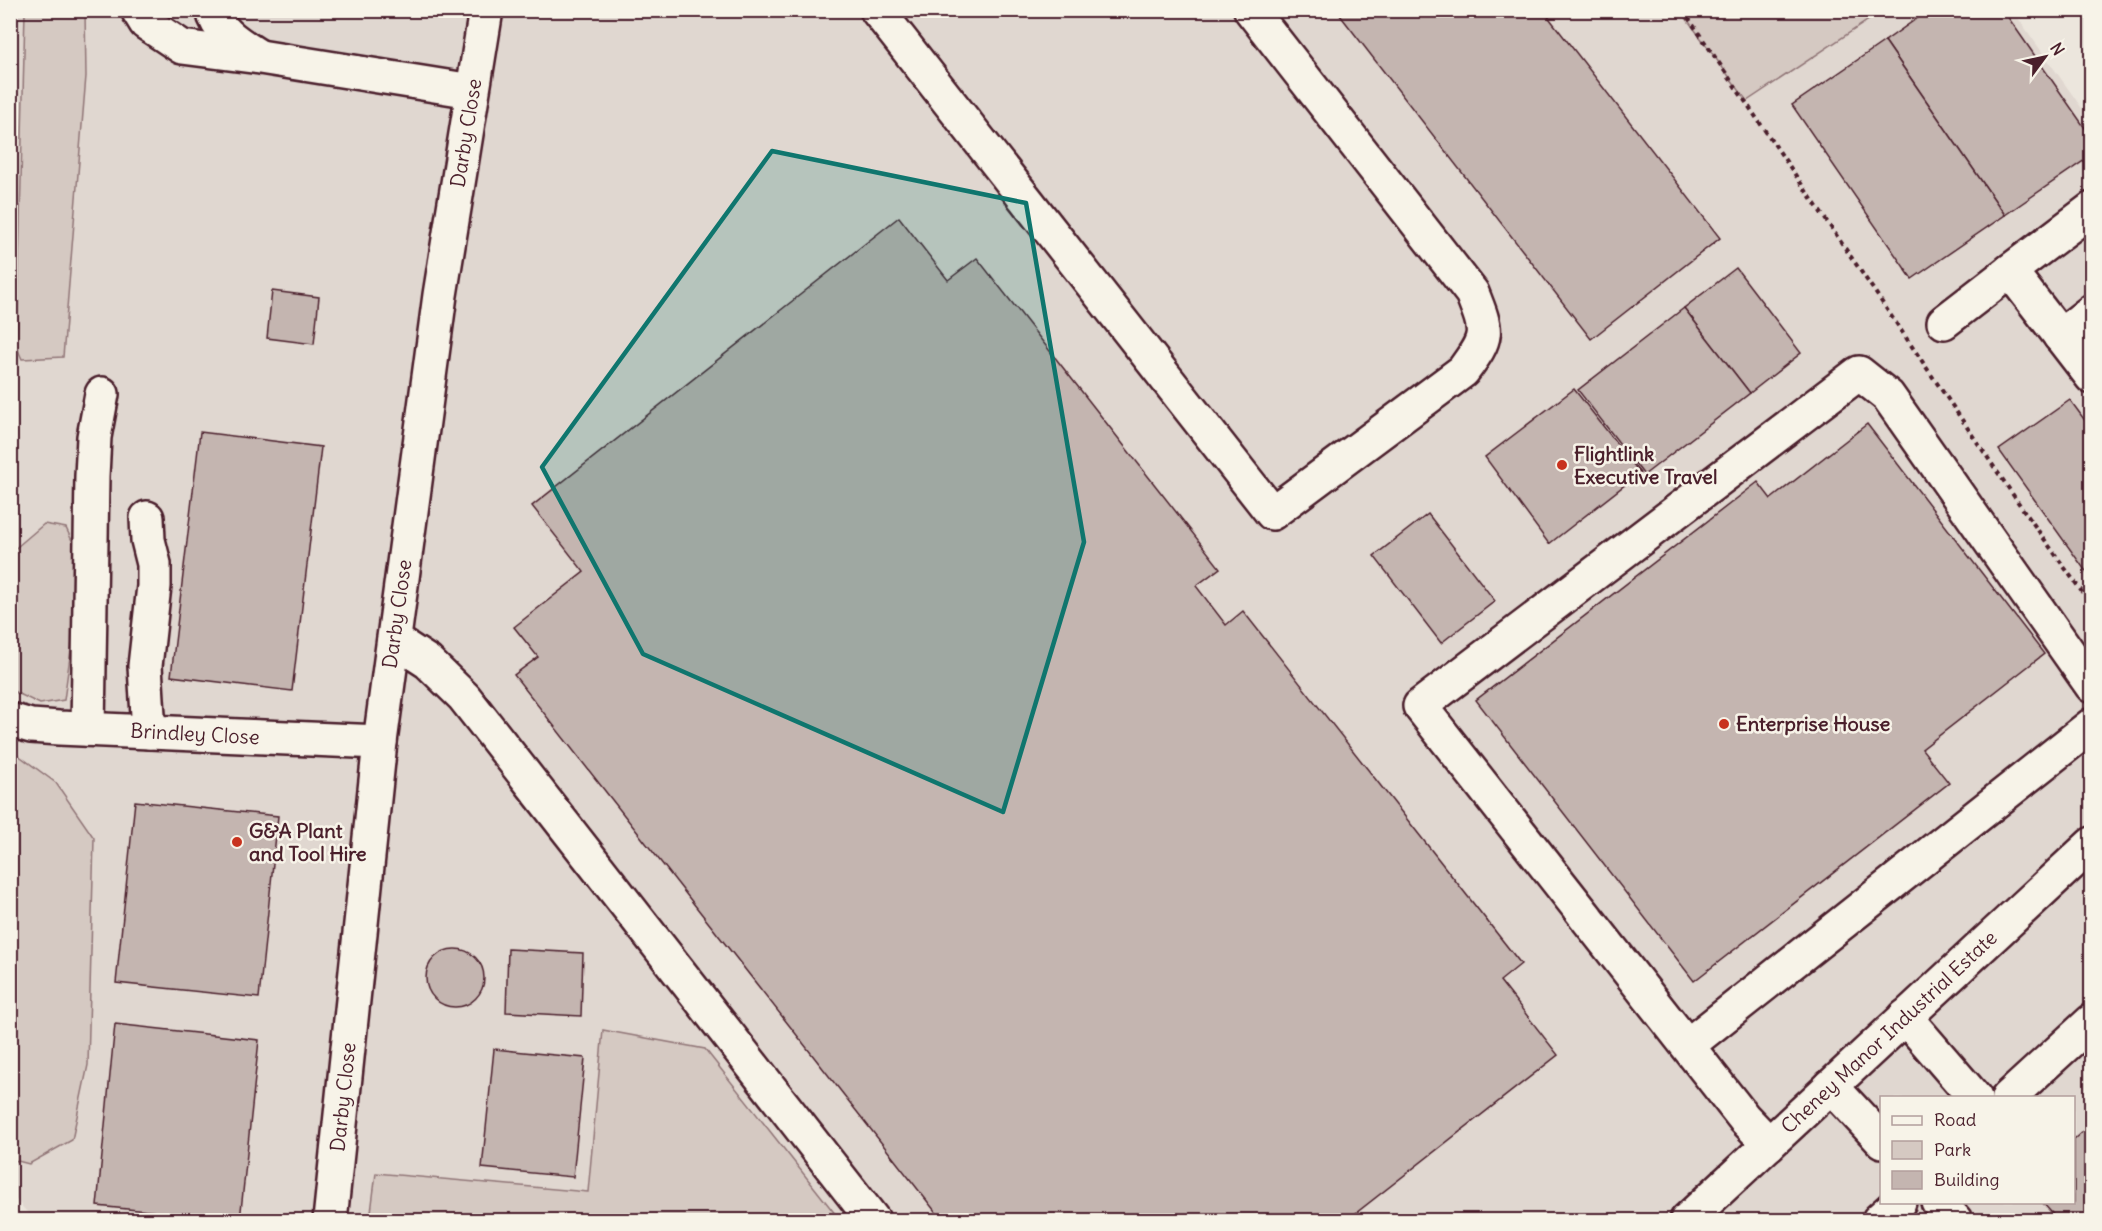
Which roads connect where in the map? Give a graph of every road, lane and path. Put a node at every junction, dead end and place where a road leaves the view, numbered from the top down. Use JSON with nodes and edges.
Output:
{"nodes":[{"id":1,"x":138,"y":10,"type":"edge"},
{"id":2,"x":213,"y":10,"type":"edge"},
{"id":3,"x":486,"y":10,"type":"edge"},
{"id":4,"x":877,"y":10,"type":"edge"},
{"id":5,"x":1251,"y":10,"type":"edge"},
{"id":6,"x":1683,"y":10,"type":"edge"},
{"id":7,"x":260,"y":57,"type":"junction"},
{"id":8,"x":472,"y":92,"type":"junction"},
{"id":9,"x":2091,"y":209,"type":"edge"},
{"id":10,"x":2010,"y":271,"type":"junction"},
{"id":11,"x":2091,"y":311,"type":"edge"},
{"id":12,"x":1944,"y":322,"type":"dead end"},
{"id":13,"x":2060,"y":336,"type":"junction"},
{"id":14,"x":2091,"y":377,"type":"edge"},
{"id":15,"x":102,"y":394,"type":"dead end"},
{"id":16,"x":147,"y":518,"type":"dead end"},
{"id":17,"x":2091,"y":606,"type":"edge"},
{"id":18,"x":394,"y":640,"type":"junction"},
{"id":19,"x":2091,"y":686,"type":"edge"},
{"id":20,"x":10,"y":720,"type":"edge"},
{"id":21,"x":2091,"y":725,"type":"edge"},
{"id":22,"x":88,"y":729,"type":"junction"},
{"id":23,"x":149,"y":732,"type":"junction"},
{"id":24,"x":380,"y":742,"type":"junction"},
{"id":25,"x":2091,"y":844,"type":"edge"},
{"id":26,"x":1905,"y":1017,"type":"junction"},
{"id":27,"x":2091,"y":1021,"type":"edge"},
{"id":28,"x":1688,"y":1045,"type":"junction"},
{"id":29,"x":1831,"y":1086,"type":"junction"},
{"id":30,"x":1973,"y":1096,"type":"edge"},
{"id":31,"x":2010,"y":1096,"type":"edge"},
{"id":32,"x":1880,"y":1140,"type":"edge"},
{"id":33,"x":1769,"y":1144,"type":"junction"},
{"id":34,"x":1898,"y":1204,"type":"edge"},
{"id":35,"x":1939,"y":1204,"type":"edge"},
{"id":36,"x":330,"y":1221,"type":"edge"},
{"id":37,"x":873,"y":1221,"type":"edge"},
{"id":38,"x":1687,"y":1221,"type":"edge"},
{"id":39,"x":1880,"y":1221,"type":"edge"},
{"id":40,"x":1955,"y":1221,"type":"edge"}],
"edges":[{"from":1,"to":7,"type":"street"},
{"from":2,"to":7,"type":"street"},
{"from":3,"to":8,"type":"street","name":"Darby Close"},
{"from":4,"to":5,"type":"street"},
{"from":6,"to":17,"type":"path"},
{"from":7,"to":8,"type":"street"},
{"from":8,"to":18,"type":"street","name":"Darby Close"},
{"from":9,"to":10,"type":"street"},
{"from":10,"to":12,"type":"street"},
{"from":10,"to":13,"type":"street"},
{"from":11,"to":13,"type":"street"},
{"from":13,"to":14,"type":"street"},
{"from":15,"to":22,"type":"street"},
{"from":16,"to":23,"type":"street"},
{"from":18,"to":24,"type":"street","name":"Darby Close"},
{"from":18,"to":37,"type":"street"},
{"from":19,"to":28,"type":"street"},
{"from":20,"to":22,"type":"street","name":"Brindley Close"},
{"from":21,"to":28,"type":"street"},
{"from":22,"to":23,"type":"street","name":"Brindley Close"},
{"from":23,"to":24,"type":"street","name":"Brindley Close"},
{"from":24,"to":36,"type":"street","name":"Darby Close"},
{"from":25,"to":26,"type":"street","name":"Cheney Manor Industrial Estate"},
{"from":26,"to":29,"type":"street","name":"Cheney Manor Industrial Estate"},
{"from":26,"to":30,"type":"street"},
{"from":27,"to":31,"type":"street"},
{"from":28,"to":33,"type":"street"},
{"from":29,"to":32,"type":"street"},
{"from":29,"to":33,"type":"street","name":"Cheney Manor Industrial Estate"},
{"from":33,"to":38,"type":"street","name":"Cheney Manor Industrial Estate"},
{"from":34,"to":39,"type":"street"},
{"from":35,"to":40,"type":"street"}]}
